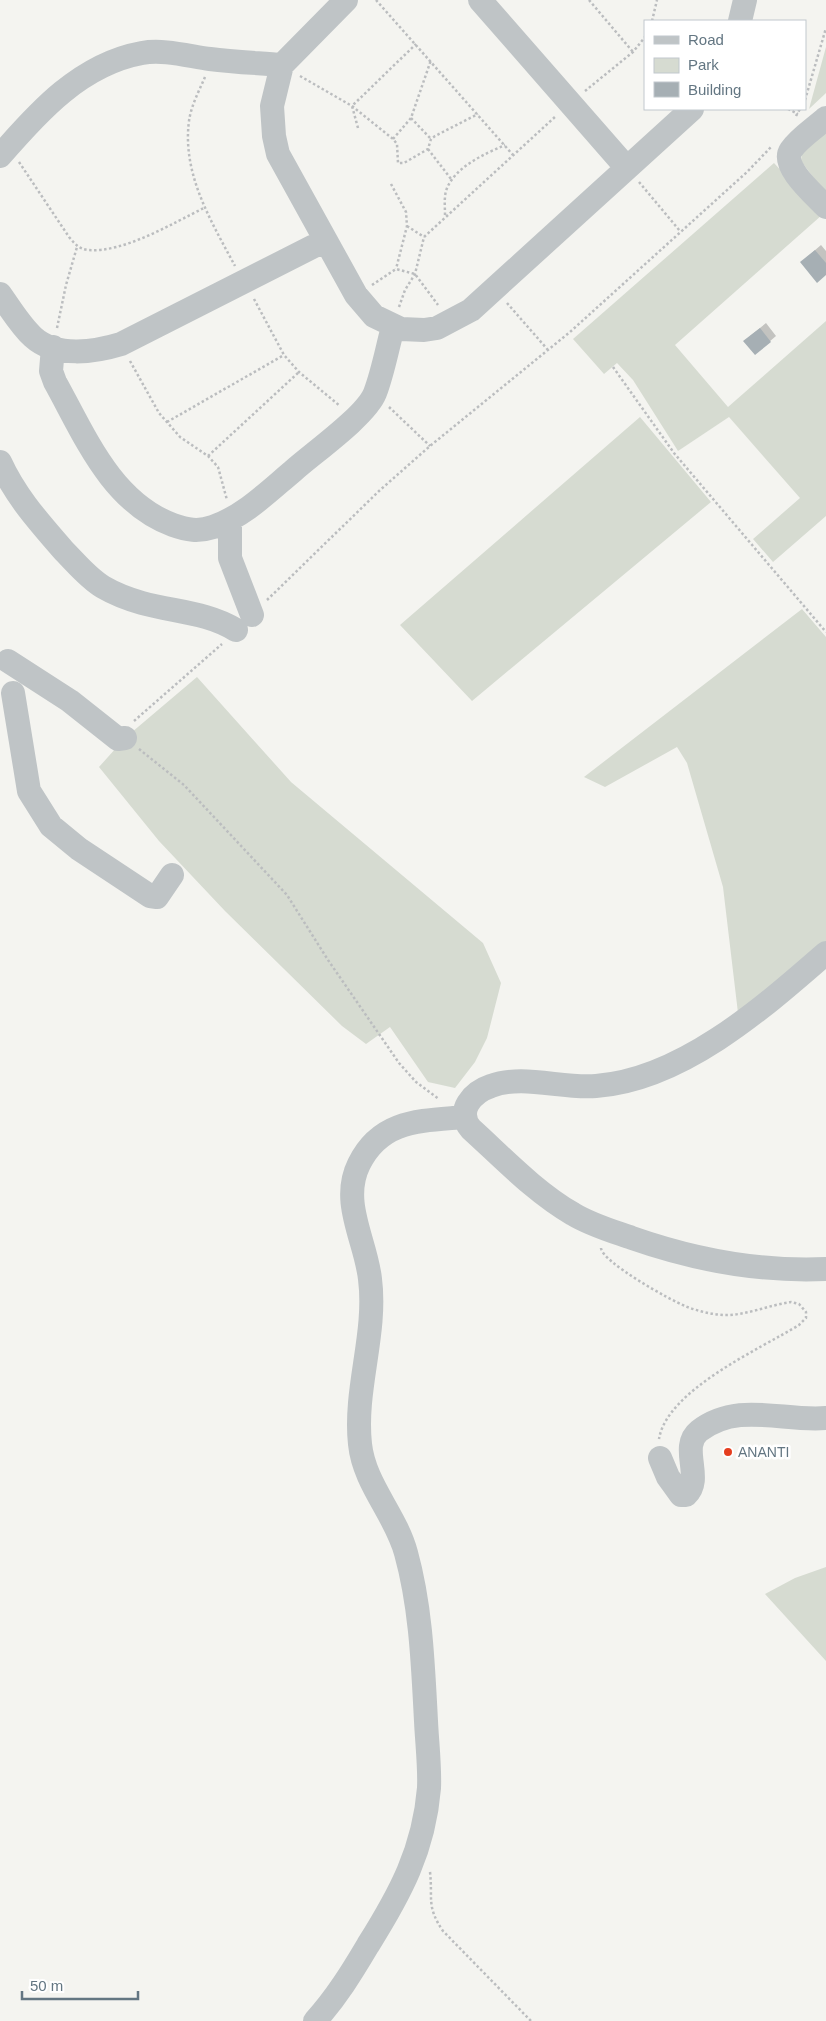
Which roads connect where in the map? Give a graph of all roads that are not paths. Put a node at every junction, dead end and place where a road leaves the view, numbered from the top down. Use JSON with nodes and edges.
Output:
{"nodes":[{"id":1,"x":346,"y":0,"type":"edge"},
{"id":2,"x":480,"y":0,"type":"edge"},
{"id":3,"x":745,"y":0,"type":"edge"},
{"id":4,"x":740,"y":20,"type":"edge"},
{"id":5,"x":282,"y":65,"type":"junction"},
{"id":6,"x":691,"y":110,"type":"edge"},
{"id":7,"x":826,"y":118,"type":"edge"},
{"id":8,"x":3,"y":152,"type":"edge"},
{"id":9,"x":626,"y":167,"type":"junction"},
{"id":10,"x":826,"y":208,"type":"edge"},
{"id":11,"x":324,"y":241,"type":"junction"},
{"id":12,"x":0,"y":294,"type":"edge"},
{"id":13,"x":393,"y":327,"type":"junction"},
{"id":14,"x":53,"y":347,"type":"junction"},
{"id":15,"x":0,"y":462,"type":"edge"},
{"id":16,"x":230,"y":520,"type":"junction"},
{"id":17,"x":4,"y":653,"type":"edge"},
{"id":18,"x":7,"y":696,"type":"edge"},
{"id":19,"x":122,"y":738,"type":"road end"},
{"id":20,"x":172,"y":875,"type":"dead end"},
{"id":21,"x":826,"y":953,"type":"edge"},
{"id":22,"x":465,"y":1114,"type":"junction"},
{"id":23,"x":826,"y":1268,"type":"edge"},
{"id":24,"x":826,"y":1418,"type":"edge"},
{"id":25,"x":660,"y":1458,"type":"road end"},
{"id":26,"x":315,"y":2021,"type":"edge"}],
"edges":[{"from":1,"to":5,"type":"street"},
{"from":2,"to":9,"type":"street"},
{"from":3,"to":4,"type":"street"},
{"from":5,"to":8,"type":"street"},
{"from":5,"to":11,"type":"street"},
{"from":6,"to":9,"type":"street"},
{"from":7,"to":10,"type":"street"},
{"from":9,"to":13,"type":"street"},
{"from":11,"to":13,"type":"street"},
{"from":11,"to":14,"type":"street"},
{"from":12,"to":14,"type":"street"},
{"from":13,"to":16,"type":"street"},
{"from":14,"to":16,"type":"street"},
{"from":15,"to":16,"type":"street"},
{"from":17,"to":18,"type":"street"},
{"from":17,"to":19,"type":"street"},
{"from":18,"to":20,"type":"street"},
{"from":21,"to":22,"type":"street"},
{"from":22,"to":23,"type":"street"},
{"from":22,"to":26,"type":"street"},
{"from":24,"to":25,"type":"street"}]}
